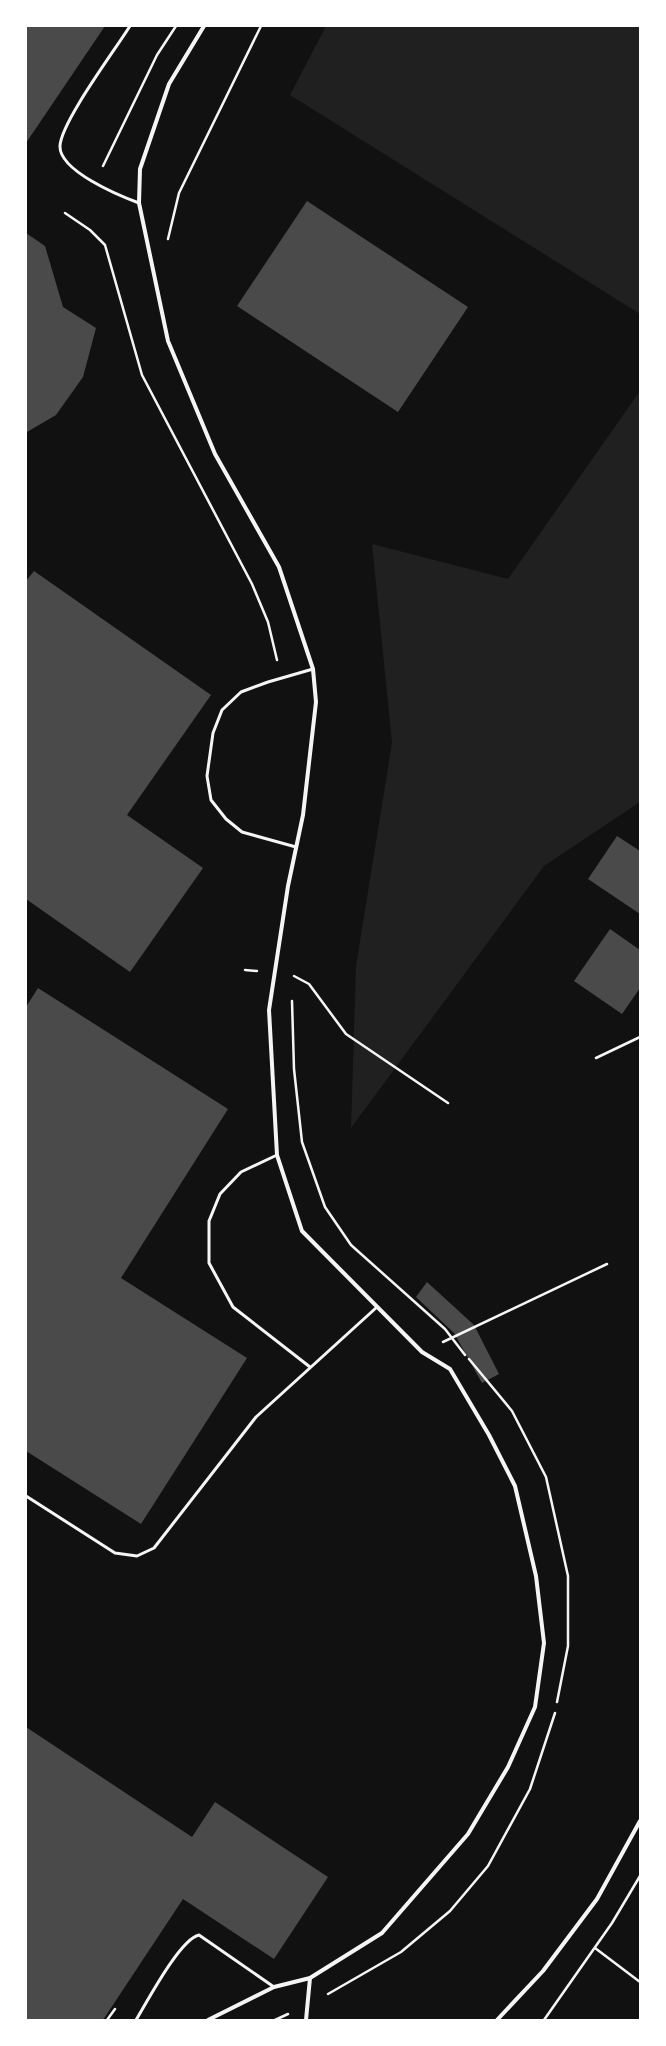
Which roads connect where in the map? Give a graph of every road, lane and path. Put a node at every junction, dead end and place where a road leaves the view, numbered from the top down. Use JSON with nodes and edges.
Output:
{"nodes":[{"id":1,"x":130,"y":26,"type":"edge"},
{"id":2,"x":176,"y":26,"type":"edge"},
{"id":3,"x":204,"y":26,"type":"edge"},
{"id":4,"x":261,"y":26,"type":"edge"},
{"id":5,"x":101,"y":170,"type":"dead end"},
{"id":6,"x":138,"y":203,"type":"junction"},
{"id":7,"x":64,"y":212,"type":"dead end"},
{"id":8,"x":166,"y":244,"type":"dead end"},
{"id":9,"x":279,"y":668,"type":"dead end"},
{"id":10,"x":313,"y":669,"type":"junction"},
{"id":11,"x":296,"y":847,"type":"junction"},
{"id":12,"x":245,"y":970,"type":"dead end"},
{"id":13,"x":275,"y":973,"type":"junction"},
{"id":14,"x":291,"y":982,"type":"dead end"},
{"id":15,"x":291,"y":998,"type":"dead end"},
{"id":16,"x":640,"y":1037,"type":"edge"},
{"id":17,"x":596,"y":1058,"type":"dead end"},
{"id":18,"x":448,"y":1103,"type":"dead end"},
{"id":19,"x":277,"y":1155,"type":"junction"},
{"id":20,"x":607,"y":1264,"type":"dead end"},
{"id":21,"x":376,"y":1307,"type":"junction"},
{"id":22,"x":451,"y":1338,"type":"junction"},
{"id":23,"x":422,"y":1352,"type":"junction"},
{"id":24,"x":310,"y":1366,"type":"junction"},
{"id":25,"x":26,"y":1496,"type":"edge"},
{"id":26,"x":640,"y":1821,"type":"edge"},
{"id":27,"x":640,"y":1876,"type":"edge"},
{"id":28,"x":595,"y":1948,"type":"junction"},
{"id":29,"x":310,"y":1978,"type":"junction"},
{"id":30,"x":640,"y":1982,"type":"edge"},
{"id":31,"x":274,"y":1987,"type":"junction"},
{"id":32,"x":307,"y":2004,"type":"junction"},
{"id":33,"x":116,"y":2009,"type":"dead end"},
{"id":34,"x":107,"y":2020,"type":"edge"},
{"id":35,"x":136,"y":2020,"type":"edge"},
{"id":36,"x":208,"y":2020,"type":"edge"},
{"id":37,"x":275,"y":2020,"type":"edge"},
{"id":38,"x":306,"y":2020,"type":"edge"},
{"id":39,"x":497,"y":2020,"type":"edge"},
{"id":40,"x":544,"y":2020,"type":"edge"}],
"edges":[{"from":1,"to":6,"type":"lane"},
{"from":2,"to":5,"type":"path"},
{"from":3,"to":6,"type":"street"},
{"from":4,"to":8,"type":"path"},
{"from":6,"to":10,"type":"street"},
{"from":7,"to":9,"type":"path"},
{"from":10,"to":11,"type":"street"},
{"from":10,"to":11,"type":"lane"},
{"from":11,"to":13,"type":"street"},
{"from":12,"to":13,"type":"path"},
{"from":13,"to":19,"type":"street"},
{"from":14,"to":18,"type":"path"},
{"from":15,"to":22,"type":"path"},
{"from":16,"to":17,"type":"path"},
{"from":19,"to":21,"type":"street"},
{"from":19,"to":24,"type":"lane"},
{"from":20,"to":22,"type":"path"},
{"from":21,"to":23,"type":"street"},
{"from":21,"to":24,"type":"lane"},
{"from":22,"to":23,"type":"path"},
{"from":22,"to":32,"type":"path"},
{"from":23,"to":29,"type":"street"},
{"from":24,"to":25,"type":"lane"},
{"from":26,"to":39,"type":"street"},
{"from":27,"to":28,"type":"path"},
{"from":28,"to":30,"type":"path"},
{"from":28,"to":40,"type":"path"},
{"from":29,"to":31,"type":"street"},
{"from":29,"to":32,"type":"street"},
{"from":31,"to":35,"type":"lane"},
{"from":31,"to":36,"type":"street"},
{"from":32,"to":37,"type":"path"},
{"from":32,"to":38,"type":"street"},
{"from":33,"to":34,"type":"path"}]}
